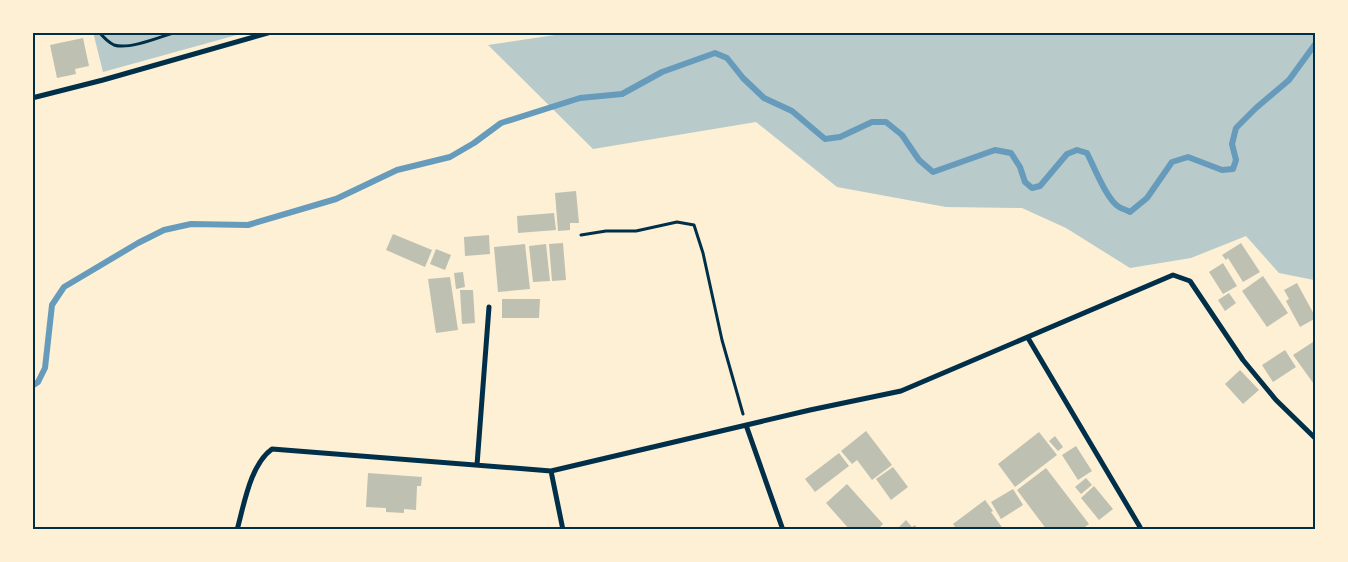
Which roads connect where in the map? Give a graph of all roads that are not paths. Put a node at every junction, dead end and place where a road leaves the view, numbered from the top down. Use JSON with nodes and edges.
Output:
{"nodes":[{"id":1,"x":271,"y":32,"type":"edge"},
{"id":2,"x":32,"y":98,"type":"edge"},
{"id":3,"x":489,"y":306,"type":"dead end"},
{"id":4,"x":1028,"y":338,"type":"junction"},
{"id":5,"x":746,"y":425,"type":"junction"},
{"id":6,"x":1316,"y":438,"type":"edge"},
{"id":7,"x":477,"y":465,"type":"junction"},
{"id":8,"x":551,"y":471,"type":"junction"},
{"id":9,"x":236,"y":530,"type":"edge"},
{"id":10,"x":563,"y":530,"type":"edge"},
{"id":11,"x":783,"y":530,"type":"edge"},
{"id":12,"x":1136,"y":530,"type":"edge"}],
"edges":[{"from":1,"to":2,"type":"street"},
{"from":3,"to":7,"type":"street"},
{"from":4,"to":5,"type":"street"},
{"from":4,"to":6,"type":"street"},
{"from":4,"to":12,"type":"street"},
{"from":5,"to":8,"type":"street"},
{"from":5,"to":11,"type":"street"},
{"from":7,"to":8,"type":"street"},
{"from":7,"to":9,"type":"street"},
{"from":8,"to":10,"type":"street"}]}
